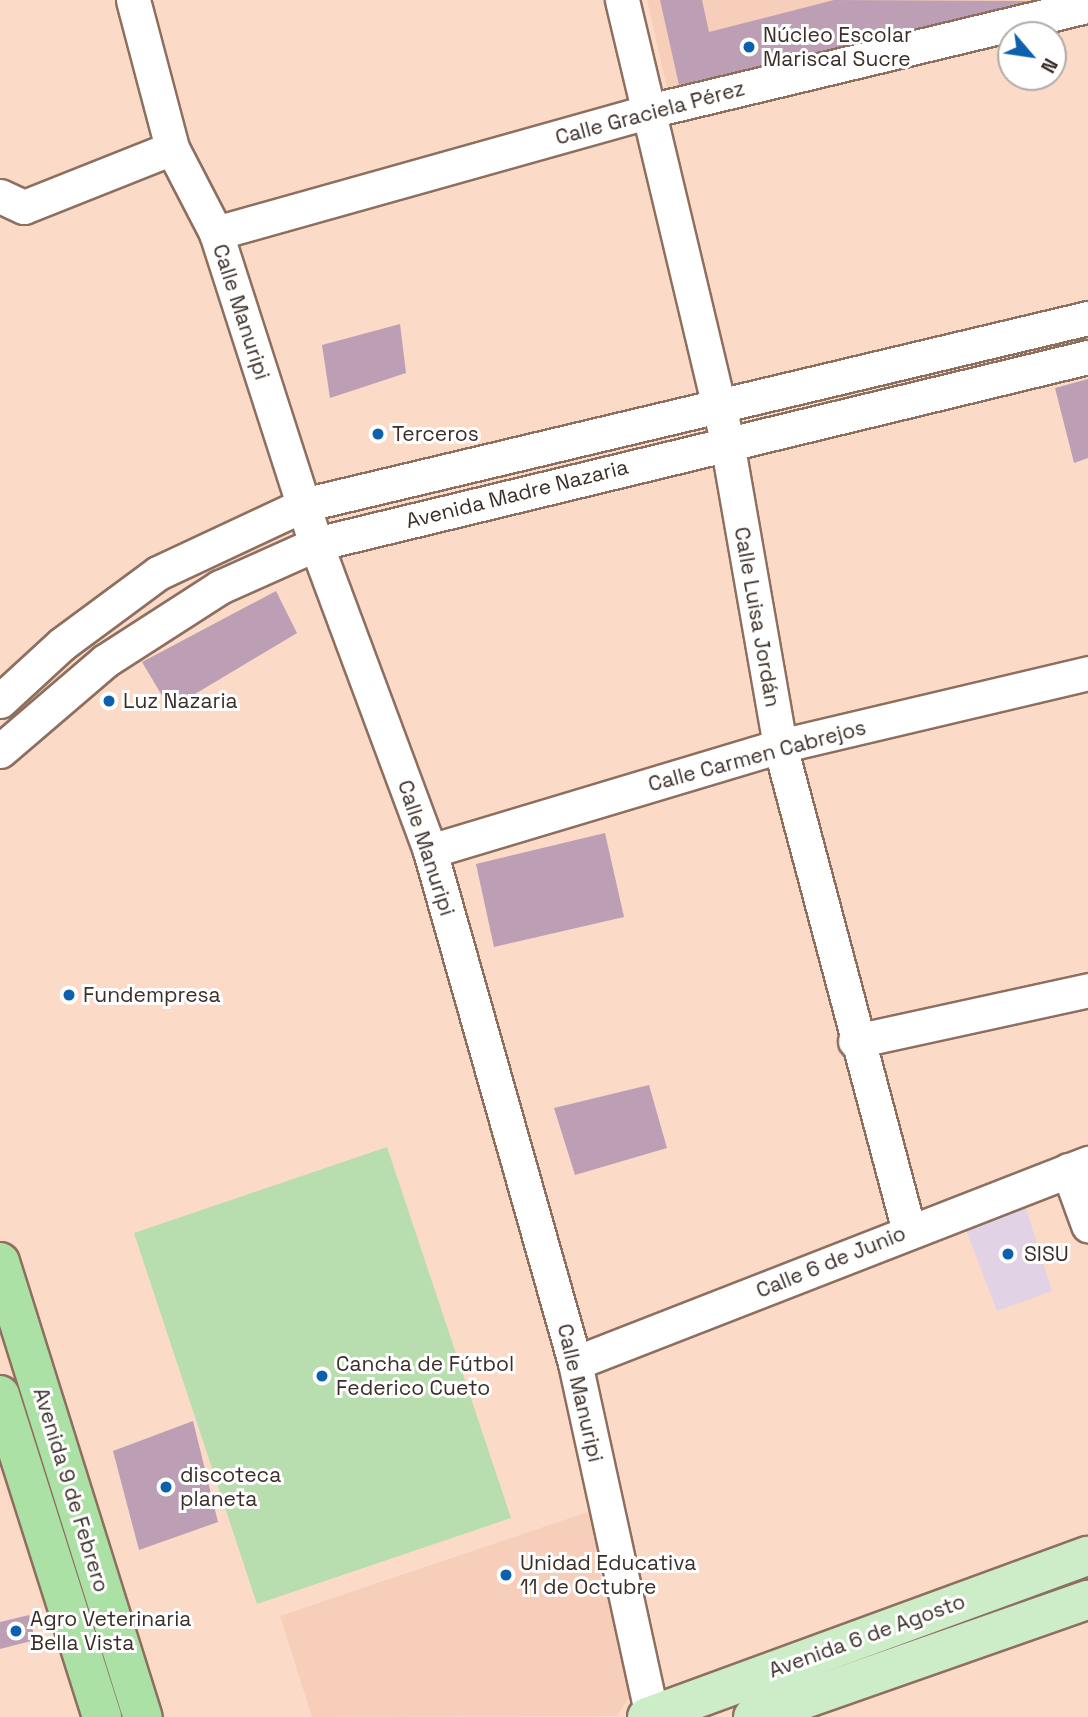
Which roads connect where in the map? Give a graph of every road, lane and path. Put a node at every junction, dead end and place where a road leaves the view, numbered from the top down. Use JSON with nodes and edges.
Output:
{"nodes":[{"id":1,"x":133,"y":0,"type":"edge"},
{"id":2,"x":622,"y":0,"type":"edge"},
{"id":3,"x":1088,"y":6,"type":"edge"},
{"id":4,"x":649,"y":111,"type":"junction"},
{"id":5,"x":172,"y":148,"type":"junction"},
{"id":6,"x":0,"y":196,"type":"edge"},
{"id":7,"x":216,"y":233,"type":"junction"},
{"id":8,"x":1088,"y":318,"type":"edge"},
{"id":9,"x":1088,"y":356,"type":"edge"},
{"id":10,"x":719,"y":406,"type":"junction"},
{"id":11,"x":727,"y":442,"type":"junction"},
{"id":12,"x":303,"y":505,"type":"junction"},
{"id":13,"x":316,"y":544,"type":"junction"},
{"id":14,"x":1088,"y":673,"type":"edge"},
{"id":15,"x":0,"y":701,"type":"edge"},
{"id":16,"x":780,"y":746,"type":"junction"},
{"id":17,"x":0,"y":751,"type":"edge"},
{"id":18,"x":430,"y":850,"type":"junction"},
{"id":19,"x":1088,"y":990,"type":"edge"},
{"id":20,"x":855,"y":1041,"type":"junction"},
{"id":21,"x":1078,"y":1167,"type":"edge"},
{"id":22,"x":1088,"y":1225,"type":"edge"},
{"id":23,"x":909,"y":1231,"type":"junction"},
{"id":24,"x":0,"y":1262,"type":"edge"},
{"id":25,"x":575,"y":1363,"type":"junction"},
{"id":26,"x":0,"y":1395,"type":"edge"},
{"id":27,"x":1088,"y":1556,"type":"edge"},
{"id":28,"x":1088,"y":1600,"type":"edge"},
{"id":29,"x":650,"y":1716,"type":"edge"},
{"id":30,"x":102,"y":1717,"type":"edge"},
{"id":31,"x":143,"y":1717,"type":"edge"},
{"id":32,"x":753,"y":1717,"type":"edge"}],
"edges":[{"from":1,"to":5,"type":"street","name":"Calle Manuripi"},
{"from":2,"to":4,"type":"street","name":"Calle Luisa Jordán"},
{"from":3,"to":4,"type":"street","name":"Calle Graciela Pérez"},
{"from":4,"to":7,"type":"street","name":"Calle Graciela Pérez"},
{"from":4,"to":10,"type":"street","name":"Calle Luisa Jordán"},
{"from":5,"to":6,"type":"street"},
{"from":5,"to":7,"type":"street","name":"Calle Manuripi"},
{"from":7,"to":12,"type":"street","name":"Calle Manuripi"},
{"from":8,"to":10,"type":"street","name":"Avenida Madre Nazaria"},
{"from":9,"to":11,"type":"street","name":"Avenida Madre Nazaria"},
{"from":10,"to":11,"type":"street","name":"Calle Luisa Jordán"},
{"from":10,"to":12,"type":"street","name":"Avenida Madre Nazaria"},
{"from":11,"to":13,"type":"street","name":"Avenida Madre Nazaria"},
{"from":11,"to":16,"type":"street","name":"Calle Luisa Jordán"},
{"from":12,"to":13,"type":"street","name":"Calle Manuripi"},
{"from":12,"to":15,"type":"street","name":"Avenida Madre Nazaria"},
{"from":13,"to":17,"type":"street","name":"Avenida Madre Nazaria"},
{"from":13,"to":18,"type":"street","name":"Calle Manuripi"},
{"from":14,"to":16,"type":"street","name":"Calle Carmen Cabrejos"},
{"from":16,"to":18,"type":"street","name":"Calle Carmen Cabrejos"},
{"from":16,"to":20,"type":"street","name":"Calle Luisa Jordán"},
{"from":18,"to":25,"type":"street","name":"Calle Manuripi"},
{"from":19,"to":20,"type":"street"},
{"from":20,"to":23,"type":"street","name":"Calle Luisa Jordán"},
{"from":21,"to":22,"type":"street"},
{"from":21,"to":23,"type":"street","name":"Calle 6 de Junio"},
{"from":23,"to":25,"type":"street","name":"Calle 6 de Junio"},
{"from":24,"to":31,"type":"highway","name":"Avenida 9 de Febrero"},
{"from":25,"to":29,"type":"street","name":"Calle Manuripi"},
{"from":26,"to":30,"type":"highway","name":"Avenida 9 de Febrero"},
{"from":27,"to":29,"type":"main road","name":"Avenida 6 de Agosto"},
{"from":28,"to":32,"type":"main road","name":"Avenida 6 de Agosto"}]}
